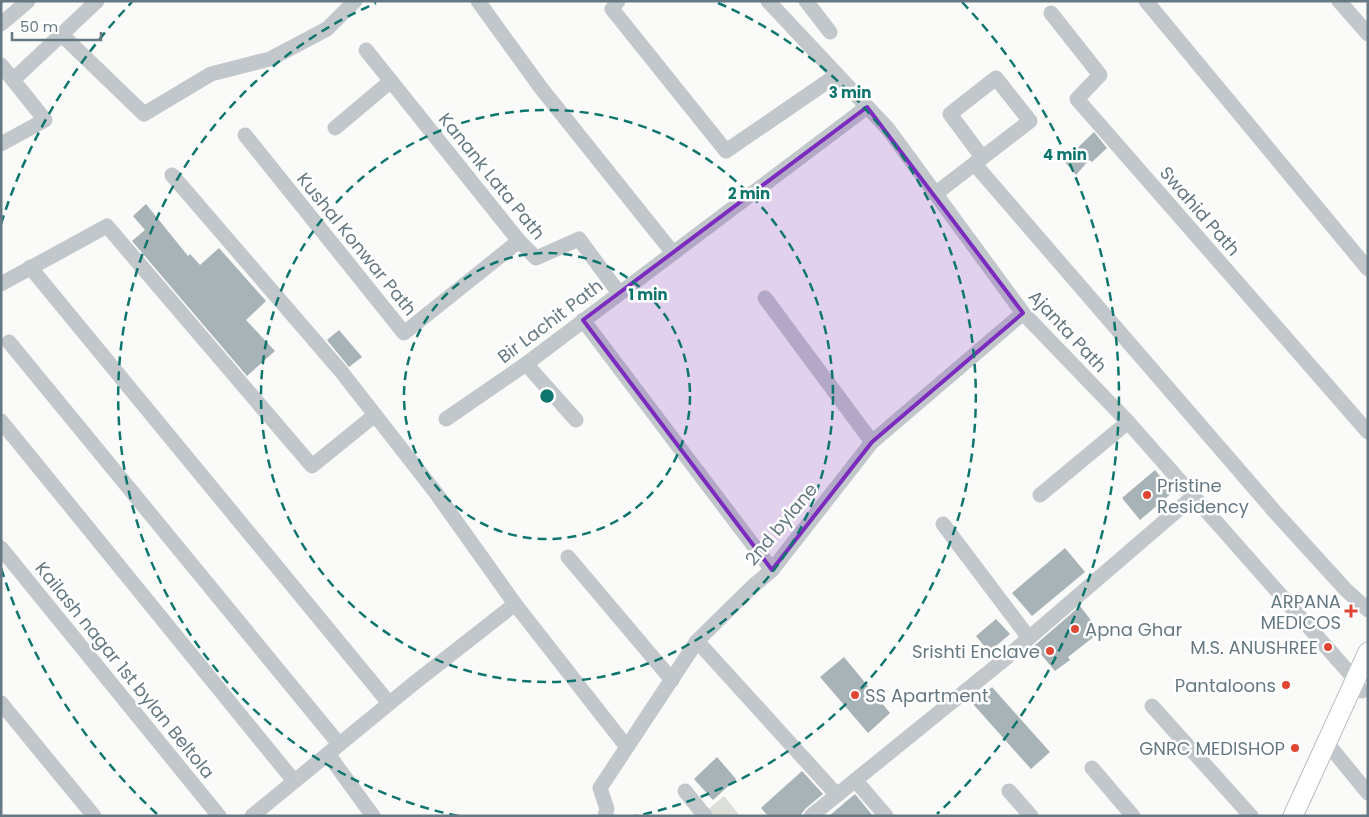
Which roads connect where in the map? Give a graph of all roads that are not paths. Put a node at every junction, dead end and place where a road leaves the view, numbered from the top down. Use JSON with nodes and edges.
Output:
{"nodes":[{"id":1,"x":28,"y":1,"type":"edge"},
{"id":2,"x":96,"y":1,"type":"edge"},
{"id":3,"x":355,"y":1,"type":"edge"},
{"id":4,"x":478,"y":1,"type":"edge"},
{"id":5,"x":618,"y":1,"type":"edge"},
{"id":6,"x":768,"y":1,"type":"edge"},
{"id":7,"x":806,"y":1,"type":"edge"},
{"id":8,"x":1146,"y":1,"type":"edge"},
{"id":9,"x":1339,"y":1,"type":"edge"},
{"id":10,"x":1051,"y":12,"type":"dead end"},
{"id":11,"x":1,"y":24,"type":"edge"},
{"id":12,"x":830,"y":32,"type":"dead end"},
{"id":13,"x":1368,"y":34,"type":"edge"},
{"id":14,"x":62,"y":35,"type":"junction"},
{"id":15,"x":366,"y":50,"type":"dead end"},
{"id":16,"x":1,"y":65,"type":"edge"},
{"id":17,"x":837,"y":75,"type":"junction"},
{"id":18,"x":13,"y":80,"type":"junction"},
{"id":19,"x":391,"y":81,"type":"junction"},
{"id":20,"x":867,"y":107,"type":"junction"},
{"id":21,"x":336,"y":128,"type":"dead end"},
{"id":22,"x":246,"y":135,"type":"dead end"},
{"id":23,"x":1,"y":144,"type":"edge"},
{"id":24,"x":980,"y":163,"type":"junction"},
{"id":25,"x":172,"y":176,"type":"dead end"},
{"id":26,"x":935,"y":194,"type":"junction"},
{"id":27,"x":519,"y":241,"type":"junction"},
{"id":28,"x":672,"y":253,"type":"junction"},
{"id":29,"x":30,"y":267,"type":"junction"},
{"id":30,"x":1368,"y":269,"type":"edge"},
{"id":31,"x":1,"y":284,"type":"edge"},
{"id":32,"x":619,"y":293,"type":"junction"},
{"id":33,"x":765,"y":298,"type":"dead end"},
{"id":34,"x":1023,"y":313,"type":"junction"},
{"id":35,"x":583,"y":320,"type":"junction"},
{"id":36,"x":9,"y":342,"type":"dead end"},
{"id":37,"x":526,"y":364,"type":"junction"},
{"id":38,"x":375,"y":415,"type":"junction"},
{"id":39,"x":446,"y":419,"type":"dead end"},
{"id":40,"x":576,"y":420,"type":"dead end"},
{"id":41,"x":1,"y":421,"type":"edge"},
{"id":42,"x":1128,"y":422,"type":"junction"},
{"id":43,"x":1368,"y":432,"type":"edge"},
{"id":44,"x":872,"y":442,"type":"junction"},
{"id":45,"x":1040,"y":495,"type":"dead end"},
{"id":46,"x":1194,"y":496,"type":"junction"},
{"id":47,"x":943,"y":524,"type":"dead end"},
{"id":48,"x":1,"y":548,"type":"edge"},
{"id":49,"x":568,"y":557,"type":"dead end"},
{"id":50,"x":772,"y":570,"type":"junction"},
{"id":51,"x":515,"y":604,"type":"junction"},
{"id":52,"x":1368,"y":610,"type":"edge"},
{"id":53,"x":1029,"y":638,"type":"junction"},
{"id":54,"x":697,"y":641,"type":"junction"},
{"id":55,"x":1368,"y":652,"type":"edge"},
{"id":56,"x":672,"y":680,"type":"junction"},
{"id":57,"x":1359,"y":682,"type":"edge"},
{"id":58,"x":1,"y":703,"type":"edge"},
{"id":59,"x":390,"y":703,"type":"junction"},
{"id":60,"x":1152,"y":706,"type":"dead end"},
{"id":61,"x":626,"y":746,"type":"junction"},
{"id":62,"x":1330,"y":747,"type":"junction"},
{"id":63,"x":334,"y":749,"type":"junction"},
{"id":64,"x":1092,"y":768,"type":"dead end"},
{"id":65,"x":856,"y":780,"type":"junction"},
{"id":66,"x":294,"y":782,"type":"junction"},
{"id":67,"x":685,"y":791,"type":"dead end"},
{"id":68,"x":1009,"y":791,"type":"dead end"},
{"id":69,"x":1368,"y":793,"type":"edge"},
{"id":70,"x":837,"y":795,"type":"junction"},
{"id":71,"x":94,"y":816,"type":"edge"},
{"id":72,"x":219,"y":816,"type":"edge"},
{"id":73,"x":252,"y":816,"type":"edge"},
{"id":74,"x":373,"y":816,"type":"edge"},
{"id":75,"x":605,"y":816,"type":"edge"},
{"id":76,"x":705,"y":816,"type":"edge"},
{"id":77,"x":811,"y":816,"type":"edge"},
{"id":78,"x":886,"y":816,"type":"edge"},
{"id":79,"x":1031,"y":816,"type":"edge"},
{"id":80,"x":1133,"y":816,"type":"edge"},
{"id":81,"x":1251,"y":816,"type":"edge"},
{"id":82,"x":1293,"y":816,"type":"edge"},
{"id":83,"x":1305,"y":816,"type":"edge"}],
"edges":[{"from":1,"to":11,"type":"street"},
{"from":2,"to":14,"type":"street"},
{"from":3,"to":14,"type":"street"},
{"from":4,"to":28,"type":"street"},
{"from":5,"to":17,"type":"street"},
{"from":6,"to":17,"type":"street","name":"Ajanta Path"},
{"from":7,"to":12,"type":"street"},
{"from":8,"to":30,"type":"street"},
{"from":9,"to":13,"type":"street"},
{"from":10,"to":43,"type":"street","name":"Swahid Path"},
{"from":14,"to":18,"type":"street"},
{"from":15,"to":19,"type":"street","name":"Kanank Lata Path"},
{"from":16,"to":18,"type":"street"},
{"from":17,"to":20,"type":"street","name":"Ajanta Path"},
{"from":18,"to":23,"type":"street"},
{"from":19,"to":21,"type":"street"},
{"from":19,"to":27,"type":"street","name":"Kanank Lata Path"},
{"from":20,"to":26,"type":"street","name":"Ajanta Path"},
{"from":20,"to":28,"type":"street","name":"Bir Lachit Path"},
{"from":22,"to":27,"type":"street","name":"Kushal Konwar Path"},
{"from":24,"to":24,"type":"street"},
{"from":24,"to":26,"type":"street"},
{"from":24,"to":52,"type":"street"},
{"from":25,"to":38,"type":"street"},
{"from":26,"to":34,"type":"street","name":"Ajanta Path"},
{"from":27,"to":32,"type":"street","name":"Kanank Lata Path"},
{"from":28,"to":32,"type":"street","name":"Bir Lachit Path"},
{"from":29,"to":31,"type":"street"},
{"from":29,"to":38,"type":"street"},
{"from":29,"to":59,"type":"street"},
{"from":32,"to":35,"type":"street","name":"Bir Lachit Path"},
{"from":33,"to":44,"type":"street"},
{"from":34,"to":42,"type":"street","name":"Ajanta Path"},
{"from":34,"to":44,"type":"street","name":"2nd bylane"},
{"from":35,"to":37,"type":"street","name":"Bir Lachit Path"},
{"from":35,"to":50,"type":"street"},
{"from":36,"to":63,"type":"street"},
{"from":37,"to":39,"type":"street","name":"Bir Lachit Path"},
{"from":37,"to":40,"type":"street"},
{"from":38,"to":51,"type":"street"},
{"from":41,"to":66,"type":"street"},
{"from":42,"to":45,"type":"street"},
{"from":42,"to":46,"type":"street","name":"Ajanta Path"},
{"from":44,"to":50,"type":"street","name":"2nd bylane"},
{"from":46,"to":53,"type":"street"},
{"from":46,"to":57,"type":"street","name":"Ajanta Path"},
{"from":47,"to":53,"type":"street"},
{"from":48,"to":72,"type":"street","name":"Kailash nagar 1st bylan Beltola"},
{"from":49,"to":56,"type":"street"},
{"from":50,"to":54,"type":"street","name":"2nd bylane"},
{"from":51,"to":59,"type":"street"},
{"from":51,"to":61,"type":"street"},
{"from":53,"to":65,"type":"street"},
{"from":54,"to":56,"type":"street","name":"2nd bylane"},
{"from":54,"to":70,"type":"street"},
{"from":55,"to":57,"type":"main road"},
{"from":56,"to":61,"type":"street","name":"2nd bylane"},
{"from":57,"to":62,"type":"main road"},
{"from":58,"to":71,"type":"street"},
{"from":59,"to":63,"type":"street"},
{"from":60,"to":81,"type":"street"},
{"from":61,"to":75,"type":"street","name":"2nd bylane"},
{"from":62,"to":69,"type":"street"},
{"from":62,"to":82,"type":"main road"},
{"from":62,"to":83,"type":"main road"},
{"from":63,"to":66,"type":"street"},
{"from":63,"to":74,"type":"street"},
{"from":64,"to":80,"type":"street"},
{"from":65,"to":70,"type":"street"},
{"from":65,"to":78,"type":"street"},
{"from":66,"to":73,"type":"street"},
{"from":67,"to":76,"type":"street"},
{"from":68,"to":79,"type":"street"},
{"from":70,"to":77,"type":"street"}]}
